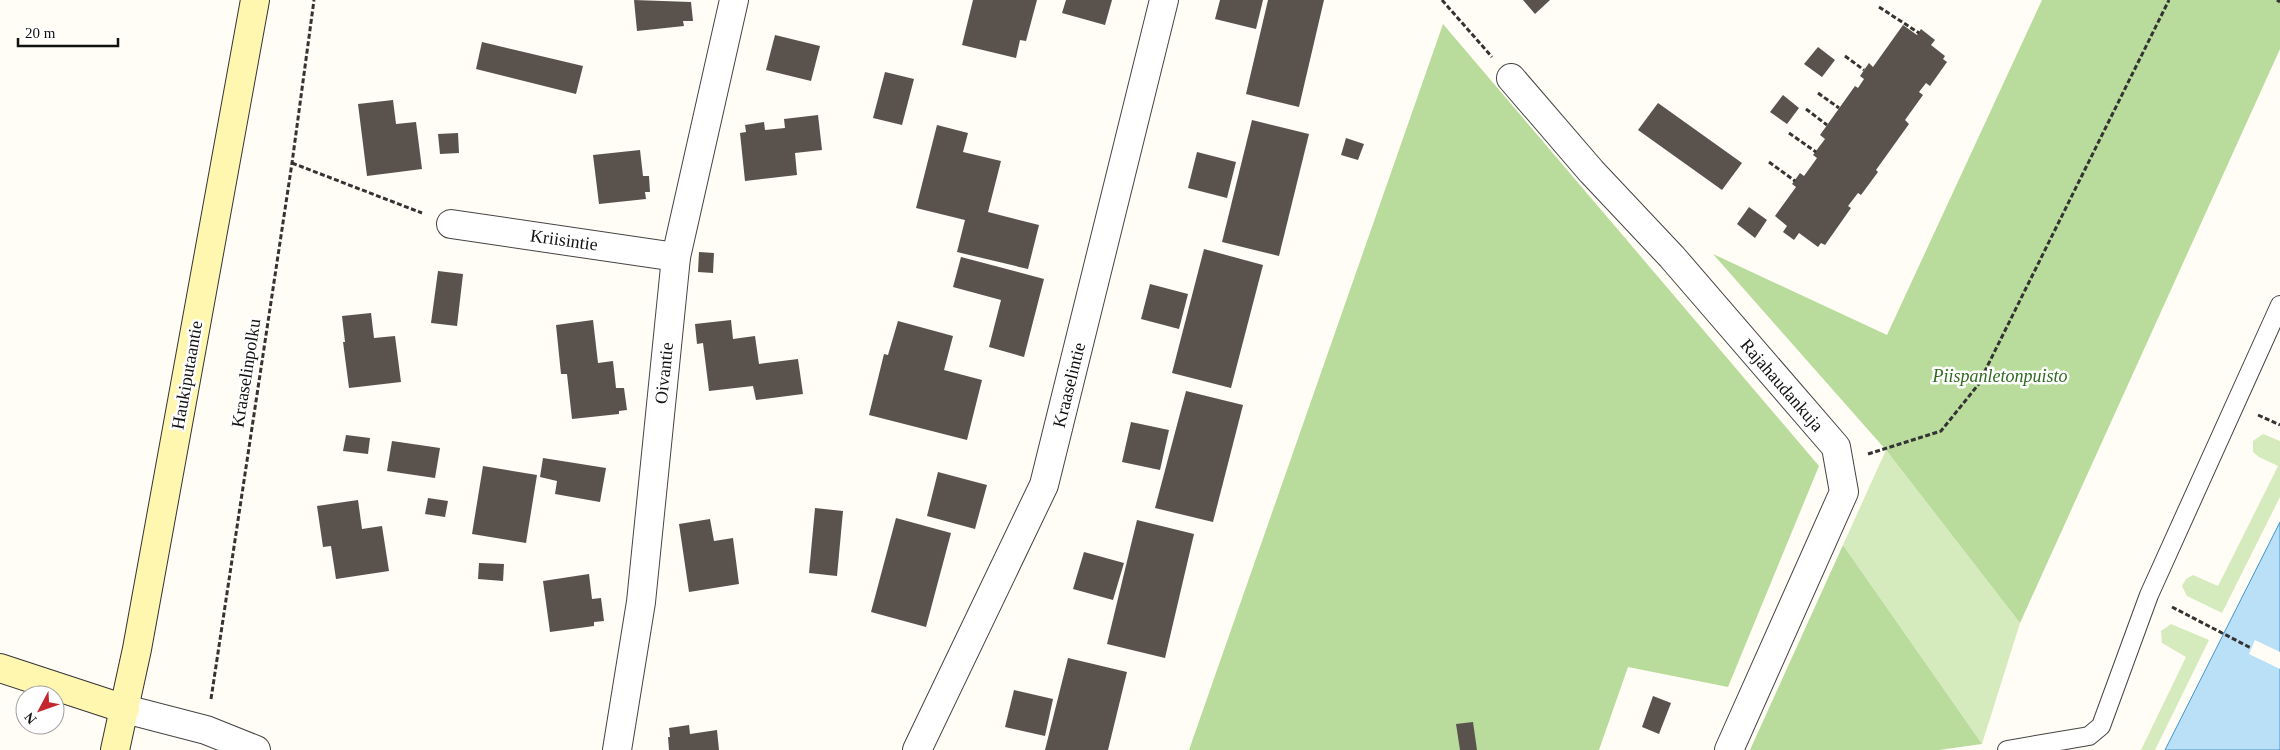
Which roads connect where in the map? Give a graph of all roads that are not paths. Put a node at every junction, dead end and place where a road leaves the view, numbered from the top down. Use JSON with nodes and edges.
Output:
{"nodes":[{"id":1,"x":255,"y":0,"type":"edge"},
{"id":2,"x":734,"y":0,"type":"edge"},
{"id":3,"x":1164,"y":0,"type":"edge"},
{"id":4,"x":1510,"y":78,"type":"road end"},
{"id":5,"x":451,"y":224,"type":"road end"},
{"id":6,"x":676,"y":257,"type":"junction"},
{"id":7,"x":2280,"y":305,"type":"edge"},
{"id":8,"x":0,"y":668,"type":"edge"},
{"id":9,"x":126,"y":709,"type":"junction"},
{"id":10,"x":115,"y":750,"type":"edge"},
{"id":11,"x":256,"y":750,"type":"edge"},
{"id":12,"x":617,"y":750,"type":"edge"},
{"id":13,"x":917,"y":750,"type":"edge"},
{"id":14,"x":1729,"y":750,"type":"edge"},
{"id":15,"x":2007,"y":750,"type":"edge"}],
"edges":[{"from":1,"to":9,"type":"main road","name":"Haukiputaantie"},
{"from":2,"to":6,"type":"street","name":"Oivantie"},
{"from":3,"to":13,"type":"street","name":"Kraaselintie"},
{"from":4,"to":14,"type":"street","name":"Rajahaudankuja"},
{"from":5,"to":6,"type":"street","name":"Kriisintie"},
{"from":6,"to":12,"type":"street","name":"Oivantie"},
{"from":7,"to":15,"type":"lane"},
{"from":8,"to":9,"type":"main road"},
{"from":9,"to":10,"type":"main road","name":"Haukiputaantie"},
{"from":9,"to":11,"type":"street"}]}
